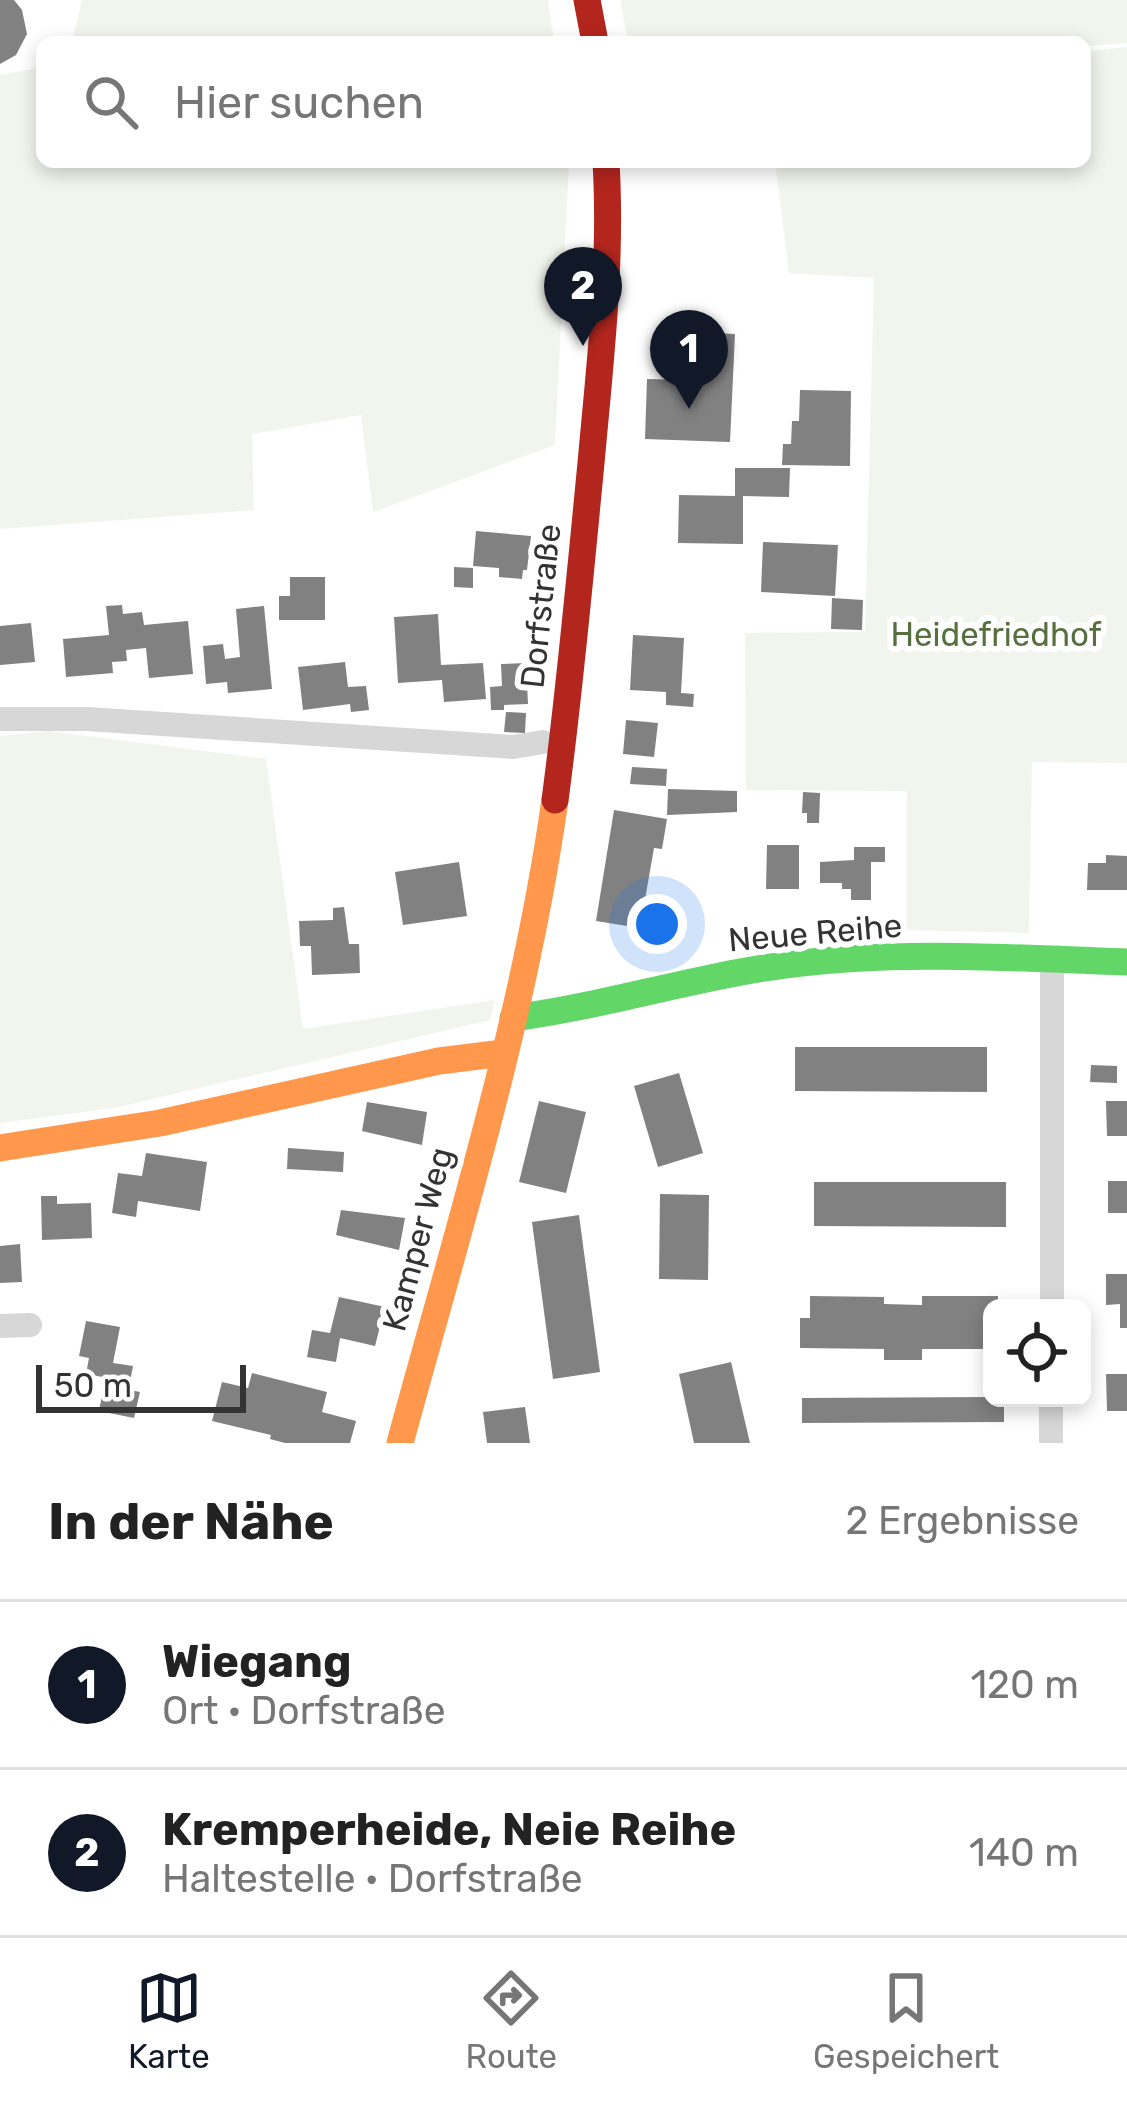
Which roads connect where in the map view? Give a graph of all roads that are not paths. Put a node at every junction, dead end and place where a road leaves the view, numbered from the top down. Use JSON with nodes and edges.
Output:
{"nodes":[{"id":1,"x":587,"y":0,"type":"edge"},
{"id":2,"x":594,"y":36,"type":"edge"},
{"id":3,"x":607,"y":168,"type":"edge"},
{"id":4,"x":0,"y":719,"type":"edge"},
{"id":5,"x":543,"y":742,"type":"dead end"},
{"id":6,"x":1052,"y":960,"type":"junction"},
{"id":7,"x":1127,"y":962,"type":"edge"},
{"id":8,"x":513,"y":1018,"type":"junction"},
{"id":9,"x":503,"y":1053,"type":"junction"},
{"id":10,"x":0,"y":1148,"type":"edge"},
{"id":11,"x":1052,"y":1299,"type":"edge"},
{"id":12,"x":30,"y":1325,"type":"dead end"},
{"id":13,"x":0,"y":1326,"type":"edge"},
{"id":14,"x":1052,"y":1407,"type":"edge"},
{"id":15,"x":400,"y":1443,"type":"edge"},
{"id":16,"x":1051,"y":1443,"type":"edge"}],
"edges":[{"from":1,"to":2,"type":"main road"},
{"from":3,"to":8,"type":"main road","name":"Dorfstraße"},
{"from":4,"to":5,"type":"street"},
{"from":6,"to":7,"type":"main road","name":"Neue Reihe"},
{"from":6,"to":8,"type":"main road","name":"Neue Reihe"},
{"from":6,"to":11,"type":"street"},
{"from":8,"to":9,"type":"main road","name":"Dorfstraße"},
{"from":9,"to":10,"type":"main road"},
{"from":9,"to":15,"type":"main road","name":"Kamper Weg"},
{"from":12,"to":13,"type":"street"},
{"from":14,"to":16,"type":"street"}]}
